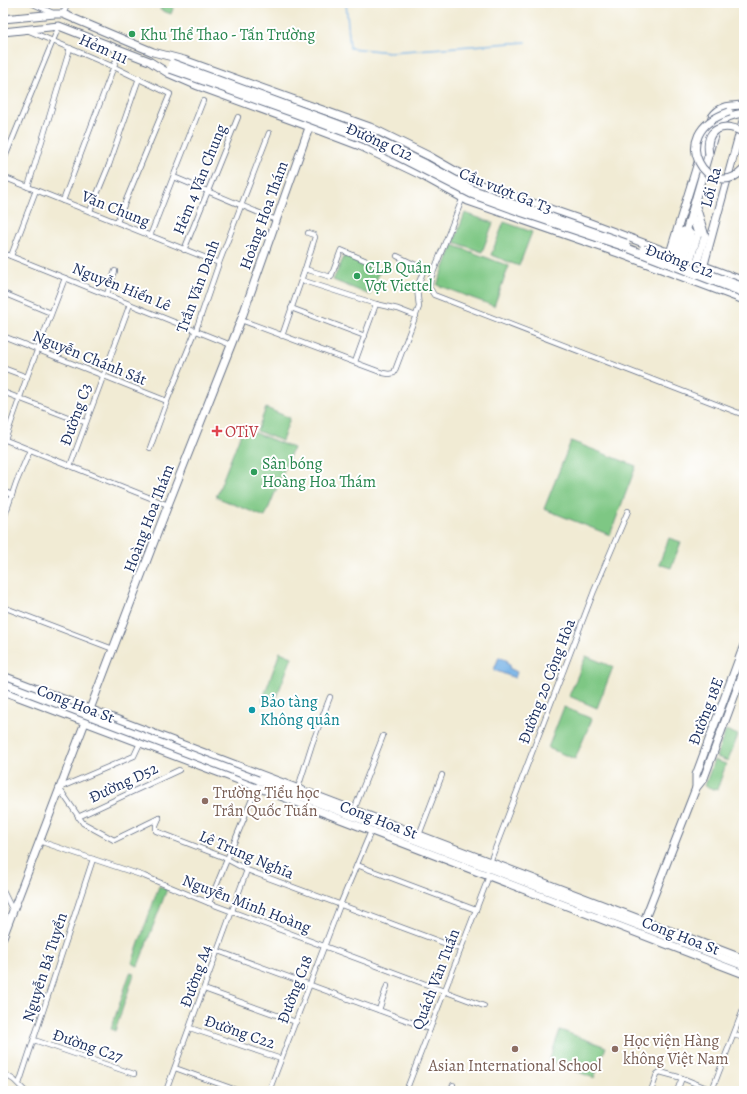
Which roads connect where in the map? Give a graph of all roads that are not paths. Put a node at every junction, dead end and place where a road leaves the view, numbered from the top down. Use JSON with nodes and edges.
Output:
{"nodes":[{"id":1,"x":31,"y":3,"type":"edge"},
{"id":2,"x":68,"y":3,"type":"edge"},
{"id":3,"x":55,"y":14,"type":"junction"},
{"id":4,"x":63,"y":14,"type":"junction"},
{"id":5,"x":3,"y":19,"type":"edge"},
{"id":6,"x":59,"y":26,"type":"junction"},
{"id":7,"x":25,"y":30,"type":"junction"},
{"id":8,"x":3,"y":32,"type":"edge"},
{"id":9,"x":52,"y":42,"type":"junction"},
{"id":10,"x":70,"y":48,"type":"junction"},
{"id":11,"x":152,"y":52,"type":"junction"},
{"id":12,"x":117,"y":58,"type":"dead end"},
{"id":13,"x":149,"y":61,"type":"junction"},
{"id":14,"x":171,"y":66,"type":"junction"},
{"id":15,"x":114,"y":67,"type":"junction"},
{"id":16,"x":139,"y":78,"type":"junction"},
{"id":17,"x":204,"y":101,"type":"dead end"},
{"id":18,"x":744,"y":105,"type":"edge"},
{"id":19,"x":316,"y":108,"type":"junction"},
{"id":20,"x":744,"y":111,"type":"edge"},
{"id":21,"x":238,"y":117,"type":"dead end"},
{"id":22,"x":744,"y":118,"type":"edge"},
{"id":23,"x":310,"y":126,"type":"junction"},
{"id":24,"x":269,"y":133,"type":"dead end"},
{"id":25,"x":744,"y":134,"type":"edge"},
{"id":26,"x":709,"y":154,"type":"junction"},
{"id":27,"x":3,"y":162,"type":"edge"},
{"id":28,"x":744,"y":169,"type":"edge"},
{"id":29,"x":3,"y":177,"type":"edge"},
{"id":30,"x":174,"y":177,"type":"junction"},
{"id":31,"x":28,"y":187,"type":"junction"},
{"id":32,"x":36,"y":190,"type":"junction"},
{"id":33,"x":207,"y":191,"type":"junction"},
{"id":34,"x":463,"y":198,"type":"junction"},
{"id":35,"x":63,"y":201,"type":"junction"},
{"id":36,"x":695,"y":203,"type":"junction"},
{"id":37,"x":242,"y":205,"type":"junction"},
{"id":38,"x":90,"y":211,"type":"junction"},
{"id":39,"x":691,"y":216,"type":"junction"},
{"id":40,"x":276,"y":220,"type":"junction"},
{"id":41,"x":585,"y":221,"type":"junction"},
{"id":42,"x":117,"y":222,"type":"junction"},
{"id":43,"x":687,"y":230,"type":"junction"},
{"id":44,"x":308,"y":233,"type":"dead end"},
{"id":45,"x":150,"y":236,"type":"junction"},
{"id":46,"x":575,"y":238,"type":"junction"},
{"id":47,"x":184,"y":250,"type":"junction"},
{"id":48,"x":3,"y":253,"type":"edge"},
{"id":49,"x":12,"y":256,"type":"junction"},
{"id":50,"x":397,"y":256,"type":"dead end"},
{"id":51,"x":685,"y":258,"type":"junction"},
{"id":52,"x":369,"y":262,"type":"dead end"},
{"id":53,"x":219,"y":263,"type":"junction"},
{"id":54,"x":305,"y":270,"type":"junction"},
{"id":55,"x":115,"y":271,"type":"dead end"},
{"id":56,"x":678,"y":274,"type":"junction"},
{"id":57,"x":65,"y":278,"type":"junction"},
{"id":58,"x":301,"y":280,"type":"junction"},
{"id":59,"x":698,"y":281,"type":"junction"},
{"id":60,"x":744,"y":281,"type":"edge"},
{"id":61,"x":744,"y":288,"type":"edge"},
{"id":62,"x":3,"y":293,"type":"edge"},
{"id":63,"x":106,"y":294,"type":"junction"},
{"id":64,"x":743,"y":297,"type":"edge"},
{"id":65,"x":130,"y":304,"type":"junction"},
{"id":66,"x":376,"y":304,"type":"junction"},
{"id":67,"x":291,"y":308,"type":"junction"},
{"id":68,"x":52,"y":313,"type":"junction"},
{"id":69,"x":416,"y":316,"type":"junction"},
{"id":70,"x":241,"y":320,"type":"junction"},
{"id":71,"x":196,"y":330,"type":"junction"},
{"id":72,"x":3,"y":336,"type":"edge"},
{"id":73,"x":282,"y":336,"type":"junction"},
{"id":74,"x":365,"y":336,"type":"junction"},
{"id":75,"x":231,"y":345,"type":"junction"},
{"id":76,"x":37,"y":350,"type":"junction"},
{"id":77,"x":355,"y":362,"type":"junction"},
{"id":78,"x":3,"y":368,"type":"edge"},
{"id":79,"x":103,"y":375,"type":"junction"},
{"id":80,"x":27,"y":377,"type":"junction"},
{"id":81,"x":3,"y":392,"type":"edge"},
{"id":82,"x":19,"y":398,"type":"junction"},
{"id":83,"x":167,"y":402,"type":"junction"},
{"id":84,"x":744,"y":415,"type":"edge"},
{"id":85,"x":86,"y":422,"type":"junction"},
{"id":86,"x":4,"y":440,"type":"edge"},
{"id":87,"x":150,"y":448,"type":"dead end"},
{"id":88,"x":30,"y":450,"type":"junction"},
{"id":89,"x":70,"y":466,"type":"junction"},
{"id":90,"x":3,"y":491,"type":"edge"},
{"id":91,"x":12,"y":495,"type":"junction"},
{"id":92,"x":168,"y":505,"type":"junction"},
{"id":93,"x":628,"y":511,"type":"dead end"},
{"id":94,"x":3,"y":521,"type":"edge"},
{"id":95,"x":3,"y":607,"type":"edge"},
{"id":96,"x":744,"y":645,"type":"edge"},
{"id":97,"x":113,"y":649,"type":"junction"},
{"id":98,"x":744,"y":670,"type":"edge"},
{"id":99,"x":3,"y":676,"type":"edge"},
{"id":100,"x":3,"y":683,"type":"edge"},
{"id":101,"x":3,"y":691,"type":"edge"},
{"id":102,"x":55,"y":696,"type":"junction"},
{"id":103,"x":330,"y":697,"type":"dead end"},
{"id":104,"x":50,"y":709,"type":"junction"},
{"id":105,"x":90,"y":709,"type":"junction"},
{"id":106,"x":716,"y":720,"type":"junction"},
{"id":107,"x":85,"y":722,"type":"junction"},
{"id":108,"x":124,"y":722,"type":"junction"},
{"id":109,"x":724,"y":723,"type":"junction"},
{"id":110,"x":119,"y":735,"type":"junction"},
{"id":111,"x":383,"y":736,"type":"dead end"},
{"id":112,"x":140,"y":743,"type":"junction"},
{"id":113,"x":178,"y":770,"type":"dead end"},
{"id":114,"x":442,"y":775,"type":"dead end"},
{"id":115,"x":257,"y":783,"type":"junction"},
{"id":116,"x":59,"y":788,"type":"junction"},
{"id":117,"x":298,"y":788,"type":"junction"},
{"id":118,"x":696,"y":788,"type":"junction"},
{"id":119,"x":354,"y":810,"type":"junction"},
{"id":120,"x":78,"y":817,"type":"junction"},
{"id":121,"x":371,"y":831,"type":"junction"},
{"id":122,"x":419,"y":835,"type":"junction"},
{"id":123,"x":39,"y":841,"type":"junction"},
{"id":124,"x":93,"y":859,"type":"junction"},
{"id":125,"x":227,"y":859,"type":"junction"},
{"id":126,"x":490,"y":862,"type":"junction"},
{"id":127,"x":357,"y":865,"type":"junction"},
{"id":128,"x":247,"y":870,"type":"junction"},
{"id":129,"x":489,"y":876,"type":"junction"},
{"id":130,"x":3,"y":891,"type":"edge"},
{"id":131,"x":209,"y":903,"type":"junction"},
{"id":132,"x":340,"y":905,"type":"junction"},
{"id":133,"x":13,"y":910,"type":"junction"},
{"id":134,"x":476,"y":910,"type":"junction"},
{"id":135,"x":232,"y":912,"type":"junction"},
{"id":136,"x":642,"y":927,"type":"junction"},
{"id":137,"x":3,"y":937,"type":"edge"},
{"id":138,"x":324,"y":946,"type":"junction"},
{"id":139,"x":460,"y":949,"type":"junction"},
{"id":140,"x":218,"y":951,"type":"junction"},
{"id":141,"x":744,"y":959,"type":"edge"},
{"id":142,"x":744,"y":966,"type":"edge"},
{"id":143,"x":744,"y":974,"type":"edge"},
{"id":144,"x":310,"y":984,"type":"junction"},
{"id":145,"x":387,"y":986,"type":"dead end"},
{"id":146,"x":204,"y":989,"type":"junction"},
{"id":147,"x":444,"y":992,"type":"junction"},
{"id":148,"x":484,"y":1006,"type":"dead end"},
{"id":149,"x":379,"y":1010,"type":"junction"},
{"id":150,"x":743,"y":1010,"type":"edge"},
{"id":151,"x":296,"y":1022,"type":"junction"},
{"id":152,"x":190,"y":1028,"type":"junction"},
{"id":153,"x":430,"y":1029,"type":"junction"},
{"id":154,"x":734,"y":1035,"type":"junction"},
{"id":155,"x":744,"y":1038,"type":"edge"},
{"id":156,"x":34,"y":1040,"type":"junction"},
{"id":157,"x":281,"y":1059,"type":"junction"},
{"id":158,"x":175,"y":1068,"type":"junction"},
{"id":159,"x":3,"y":1073,"type":"edge"},
{"id":160,"x":134,"y":1074,"type":"dead end"},
{"id":161,"x":682,"y":1078,"type":"junction"},
{"id":162,"x":19,"y":1084,"type":"junction"},
{"id":163,"x":453,"y":1085,"type":"dead end"},
{"id":164,"x":25,"y":1091,"type":"edge"},
{"id":165,"x":166,"y":1091,"type":"edge"},
{"id":166,"x":239,"y":1091,"type":"edge"},
{"id":167,"x":270,"y":1091,"type":"edge"},
{"id":168,"x":406,"y":1091,"type":"edge"},
{"id":169,"x":451,"y":1091,"type":"edge"},
{"id":170,"x":651,"y":1091,"type":"edge"},
{"id":171,"x":677,"y":1091,"type":"edge"},
{"id":172,"x":714,"y":1091,"type":"edge"}],
"edges":[{"from":1,"to":3,"type":"street"},
{"from":2,"to":4,"type":"street"},
{"from":3,"to":4,"type":"main road","name":"Đường C12"},
{"from":3,"to":5,"type":"main road","name":"Đường C12"},
{"from":4,"to":11,"type":"main road","name":"Đường C12"},
{"from":6,"to":7,"type":"main road","name":"Đường C12"},
{"from":6,"to":9,"type":"street"},
{"from":6,"to":13,"type":"main road","name":"Đường C12"},
{"from":7,"to":8,"type":"main road","name":"Đường C12"},
{"from":7,"to":9,"type":"street","name":"Hẻm 111"},
{"from":9,"to":10,"type":"street","name":"Hẻm 111"},
{"from":9,"to":27,"type":"street"},
{"from":10,"to":15,"type":"street","name":"Hẻm 111"},
{"from":10,"to":31,"type":"street"},
{"from":11,"to":14,"type":"main road","name":"Cầu vượt Ga T3"},
{"from":11,"to":19,"type":"main road","name":"Đường C12"},
{"from":12,"to":15,"type":"street"},
{"from":13,"to":14,"type":"main road","name":"Cầu vượt Ga T3"},
{"from":13,"to":23,"type":"main road","name":"Đường C12"},
{"from":14,"to":61,"type":"main road","name":"Cầu vượt Ga T3","bridge":true},
{"from":14,"to":64,"type":"main road","name":"Cầu vượt Ga T3","bridge":true},
{"from":15,"to":16,"type":"street","name":"Hẻm 111"},
{"from":15,"to":35,"type":"street"},
{"from":16,"to":38,"type":"street"},
{"from":16,"to":42,"type":"street","name":"Hẻm 111"},
{"from":17,"to":30,"type":"street"},
{"from":18,"to":51,"type":"main road","name":"Lối Ra"},
{"from":19,"to":23,"type":"main road","name":"Hoàng Hoa Thám"},
{"from":19,"to":41,"type":"main road","name":"Đường C12"},
{"from":20,"to":26,"type":"main road","bridge":true},
{"from":20,"to":28,"type":"main road","bridge":true},
{"from":21,"to":33,"type":"street","name":"Hẻm 4 Văn Chung"},
{"from":22,"to":51,"type":"main road","name":"Lối Ra"},
{"from":23,"to":34,"type":"main road","name":"Đường C12"},
{"from":23,"to":40,"type":"main road","name":"Hoàng Hoa Thám"},
{"from":24,"to":37,"type":"street","name":"Trần Văn Danh"},
{"from":25,"to":26,"type":"main road","bridge":true},
{"from":26,"to":36,"type":"main road","name":"Lối Ra"},
{"from":29,"to":31,"type":"street","name":"Văn Chung"},
{"from":30,"to":33,"type":"street"},
{"from":30,"to":45,"type":"street"},
{"from":31,"to":32,"type":"street","name":"Văn Chung"},
{"from":32,"to":35,"type":"street","name":"Văn Chung"},
{"from":32,"to":49,"type":"street"},
{"from":33,"to":37,"type":"street"},
{"from":33,"to":47,"type":"street","name":"Hẻm 4 Văn Chung"},
{"from":34,"to":46,"type":"main road","name":"Đường C12"},
{"from":34,"to":84,"type":"street"},
{"from":35,"to":38,"type":"street","name":"Văn Chung"},
{"from":36,"to":39,"type":"main road","name":"Lối Ra"},
{"from":36,"to":51,"type":"main road","name":"Lối Ra"},
{"from":37,"to":40,"type":"street"},
{"from":37,"to":53,"type":"street","name":"Trần Văn Danh"},
{"from":38,"to":42,"type":"street","name":"Văn Chung"},
{"from":39,"to":43,"type":"main road","name":"Lối Ra"},
{"from":39,"to":51,"type":"main road","name":"Lối Ra"},
{"from":40,"to":70,"type":"main road","name":"Hoàng Hoa Thám"},
{"from":41,"to":46,"type":"main road"},
{"from":41,"to":51,"type":"main road","name":"Đường C12"},
{"from":42,"to":45,"type":"street","name":"Văn Chung"},
{"from":43,"to":51,"type":"main road","name":"Lối Ra"},
{"from":43,"to":51,"type":"main road","name":"Lối Ra"},
{"from":44,"to":54,"type":"street"},
{"from":45,"to":47,"type":"street","name":"Văn Chung"},
{"from":46,"to":56,"type":"main road","name":"Đường C12"},
{"from":47,"to":53,"type":"street","name":"Văn Chung"},
{"from":48,"to":49,"type":"street","name":"Nguyễn Hiến Lê"},
{"from":49,"to":57,"type":"street","name":"Nguyễn Hiến Lê"},
{"from":50,"to":69,"type":"street"},
{"from":51,"to":56,"type":"main road"},
{"from":51,"to":59,"type":"main road"},
{"from":51,"to":60,"type":"main road","name":"Đường C12"},
{"from":52,"to":54,"type":"street"},
{"from":53,"to":71,"type":"street","name":"Trần Văn Danh"},
{"from":54,"to":58,"type":"street"},
{"from":55,"to":63,"type":"street"},
{"from":56,"to":59,"type":"main road","name":"Đường C12"},
{"from":57,"to":63,"type":"street","name":"Nguyễn Hiến Lê"},
{"from":57,"to":68,"type":"street"},
{"from":58,"to":66,"type":"street"},
{"from":58,"to":67,"type":"street"},
{"from":59,"to":64,"type":"main road","name":"Đường C12"},
{"from":61,"to":64,"type":"main road"},
{"from":62,"to":68,"type":"street"},
{"from":63,"to":65,"type":"street","name":"Nguyễn Hiến Lê"},
{"from":65,"to":71,"type":"street","name":"Nguyễn Hiến Lê"},
{"from":65,"to":79,"type":"street","name":"Đường C3"},
{"from":66,"to":69,"type":"street"},
{"from":66,"to":74,"type":"street"},
{"from":67,"to":73,"type":"street"},
{"from":67,"to":74,"type":"street"},
{"from":68,"to":76,"type":"street"},
{"from":69,"to":77,"type":"street"},
{"from":70,"to":73,"type":"street"},
{"from":70,"to":75,"type":"main road","name":"Hoàng Hoa Thám"},
{"from":71,"to":75,"type":"street","name":"Nguyễn Hiến Lê"},
{"from":71,"to":83,"type":"street","name":"Trần Văn Danh"},
{"from":72,"to":76,"type":"street","name":"Nguyễn Chánh Sắt"},
{"from":73,"to":77,"type":"street"},
{"from":74,"to":77,"type":"street"},
{"from":75,"to":92,"type":"main road","name":"Hoàng Hoa Thám"},
{"from":76,"to":79,"type":"street","name":"Nguyễn Chánh Sắt"},
{"from":76,"to":80,"type":"street"},
{"from":78,"to":80,"type":"street"},
{"from":79,"to":83,"type":"street","name":"Nguyễn Chánh Sắt"},
{"from":79,"to":85,"type":"street","name":"Đường C3"},
{"from":80,"to":82,"type":"street"},
{"from":81,"to":82,"type":"street"},
{"from":82,"to":85,"type":"street"},
{"from":82,"to":86,"type":"street"},
{"from":83,"to":87,"type":"street","name":"Trần Văn Danh"},
{"from":85,"to":89,"type":"street","name":"Đường C3"},
{"from":86,"to":88,"type":"street"},
{"from":88,"to":89,"type":"street"},
{"from":88,"to":91,"type":"street"},
{"from":89,"to":92,"type":"street"},
{"from":90,"to":91,"type":"street"},
{"from":91,"to":94,"type":"street"},
{"from":92,"to":97,"type":"main road","name":"Hoàng Hoa Thám"},
{"from":93,"to":126,"type":"street","name":"Đường 20 Cộng Hòa"},
{"from":95,"to":97,"type":"street"},
{"from":96,"to":106,"type":"main road","name":"Đường 18E"},
{"from":97,"to":105,"type":"main road","name":"Hoàng Hoa Thám"},
{"from":98,"to":109,"type":"main road","name":"Đường 18E"},
{"from":99,"to":102,"type":"main road","name":"Cong Hoa St"},
{"from":100,"to":115,"type":"main road","bridge":true},
{"from":101,"to":104,"type":"main road","name":"Cong Hoa St"},
{"from":102,"to":104,"type":"main road"},
{"from":102,"to":105,"type":"main road","name":"Cong Hoa St"},
{"from":103,"to":117,"type":"street"},
{"from":104,"to":107,"type":"main road","name":"Cong Hoa St"},
{"from":105,"to":107,"type":"main road","name":"Hoàng Hoa Thám"},
{"from":105,"to":108,"type":"main road","name":"Cong Hoa St"},
{"from":106,"to":109,"type":"main road"},
{"from":106,"to":118,"type":"main road","name":"Đường 18E"},
{"from":107,"to":110,"type":"main road","name":"Cong Hoa St"},
{"from":107,"to":116,"type":"main road","name":"Hoàng Hoa Thám"},
{"from":108,"to":110,"type":"main road"},
{"from":108,"to":117,"type":"main road","name":"Cong Hoa St"},
{"from":109,"to":118,"type":"main road","name":"Đường 18E"},
{"from":110,"to":112,"type":"main road","name":"Cong Hoa St"},
{"from":111,"to":119,"type":"street"},
{"from":112,"to":115,"type":"main road","name":"Cong Hoa St"},
{"from":112,"to":116,"type":"street"},
{"from":113,"to":120,"type":"street","name":"Đường D52"},
{"from":114,"to":122,"type":"street"},
{"from":115,"to":121,"type":"main road","name":"Cong Hoa St"},
{"from":115,"to":125,"type":"street"},
{"from":115,"to":136,"type":"main road","name":"Cong Hoa St"},
{"from":116,"to":120,"type":"street","name":"Lê Trung Nghĩa"},
{"from":116,"to":123,"type":"main road","name":"Hoàng Hoa Thám"},
{"from":117,"to":119,"type":"main road","name":"Cong Hoa St"},
{"from":118,"to":136,"type":"main road","name":"Đường 18E"},
{"from":119,"to":122,"type":"main road","name":"Cong Hoa St"},
{"from":120,"to":125,"type":"street","name":"Lê Trung Nghĩa"},
{"from":121,"to":127,"type":"street","name":"Đường C18"},
{"from":121,"to":129,"type":"main road","name":"Cong Hoa St"},
{"from":122,"to":126,"type":"main road","name":"Cong Hoa St"},
{"from":123,"to":124,"type":"street","name":"Nguyễn Minh Hoàng"},
{"from":123,"to":133,"type":"main road","name":"Hoàng Hoa Thám"},
{"from":124,"to":131,"type":"street","name":"Nguyễn Minh Hoàng"},
{"from":124,"to":156,"type":"street","name":"Nguyễn Bá Tuyển"},
{"from":125,"to":128,"type":"street","name":"Lê Trung Nghĩa"},
{"from":125,"to":131,"type":"street"},
{"from":126,"to":136,"type":"main road","name":"Cong Hoa St"},
{"from":127,"to":132,"type":"street","name":"Đường C18"},
{"from":127,"to":134,"type":"street"},
{"from":128,"to":132,"type":"street","name":"Lê Trung Nghĩa"},
{"from":128,"to":135,"type":"street","name":"Đường A4"},
{"from":129,"to":134,"type":"street","name":"Quách Văn Tuấn"},
{"from":129,"to":136,"type":"main road","name":"Cong Hoa St"},
{"from":130,"to":133,"type":"street"},
{"from":131,"to":135,"type":"street","name":"Nguyễn Minh Hoàng"},
{"from":132,"to":138,"type":"street","name":"Đường C18"},
{"from":132,"to":139,"type":"street","name":"Lê Trung Nghĩa"},
{"from":133,"to":137,"type":"main road","name":"Hoàng Hoa Thám"},
{"from":134,"to":139,"type":"street","name":"Quách Văn Tuấn"},
{"from":135,"to":138,"type":"street","name":"Nguyễn Minh Hoàng"},
{"from":135,"to":140,"type":"street","name":"Đường A4"},
{"from":136,"to":141,"type":"main road","name":"Cong Hoa St"},
{"from":136,"to":142,"type":"main road","name":"Cong Hoa St"},
{"from":136,"to":143,"type":"main road","name":"Cong Hoa St"},
{"from":138,"to":144,"type":"street","name":"Đường C18"},
{"from":138,"to":147,"type":"street","name":"Nguyễn Minh Hoàng"},
{"from":139,"to":147,"type":"street","name":"Quách Văn Tuấn"},
{"from":140,"to":144,"type":"street"},
{"from":140,"to":146,"type":"street","name":"Đường A4"},
{"from":144,"to":149,"type":"street"},
{"from":144,"to":151,"type":"street","name":"Đường C18"},
{"from":145,"to":149,"type":"street"},
{"from":146,"to":151,"type":"street"},
{"from":146,"to":152,"type":"street","name":"Đường A4"},
{"from":147,"to":148,"type":"street","name":"Nguyễn Minh Hoàng"},
{"from":147,"to":153,"type":"street","name":"Quách Văn Tuấn"},
{"from":149,"to":153,"type":"street"},
{"from":150,"to":154,"type":"street"},
{"from":151,"to":157,"type":"street","name":"Đường C18"},
{"from":152,"to":157,"type":"street","name":"Đường C22"},
{"from":152,"to":158,"type":"street","name":"Đường A4"},
{"from":153,"to":168,"type":"street","name":"Quách Văn Tuấn"},
{"from":154,"to":155,"type":"street"},
{"from":154,"to":172,"type":"street"},
{"from":156,"to":160,"type":"street","name":"Đường C27"},
{"from":156,"to":162,"type":"street","name":"Nguyễn Bá Tuyển"},
{"from":157,"to":167,"type":"street","name":"Đường C18"},
{"from":158,"to":165,"type":"street","name":"Đường A4"},
{"from":158,"to":166,"type":"street"},
{"from":159,"to":162,"type":"street"},
{"from":161,"to":170,"type":"street"},
{"from":161,"to":171,"type":"street"},
{"from":161,"to":172,"type":"street"},
{"from":162,"to":164,"type":"street"},
{"from":163,"to":169,"type":"street"}]}
